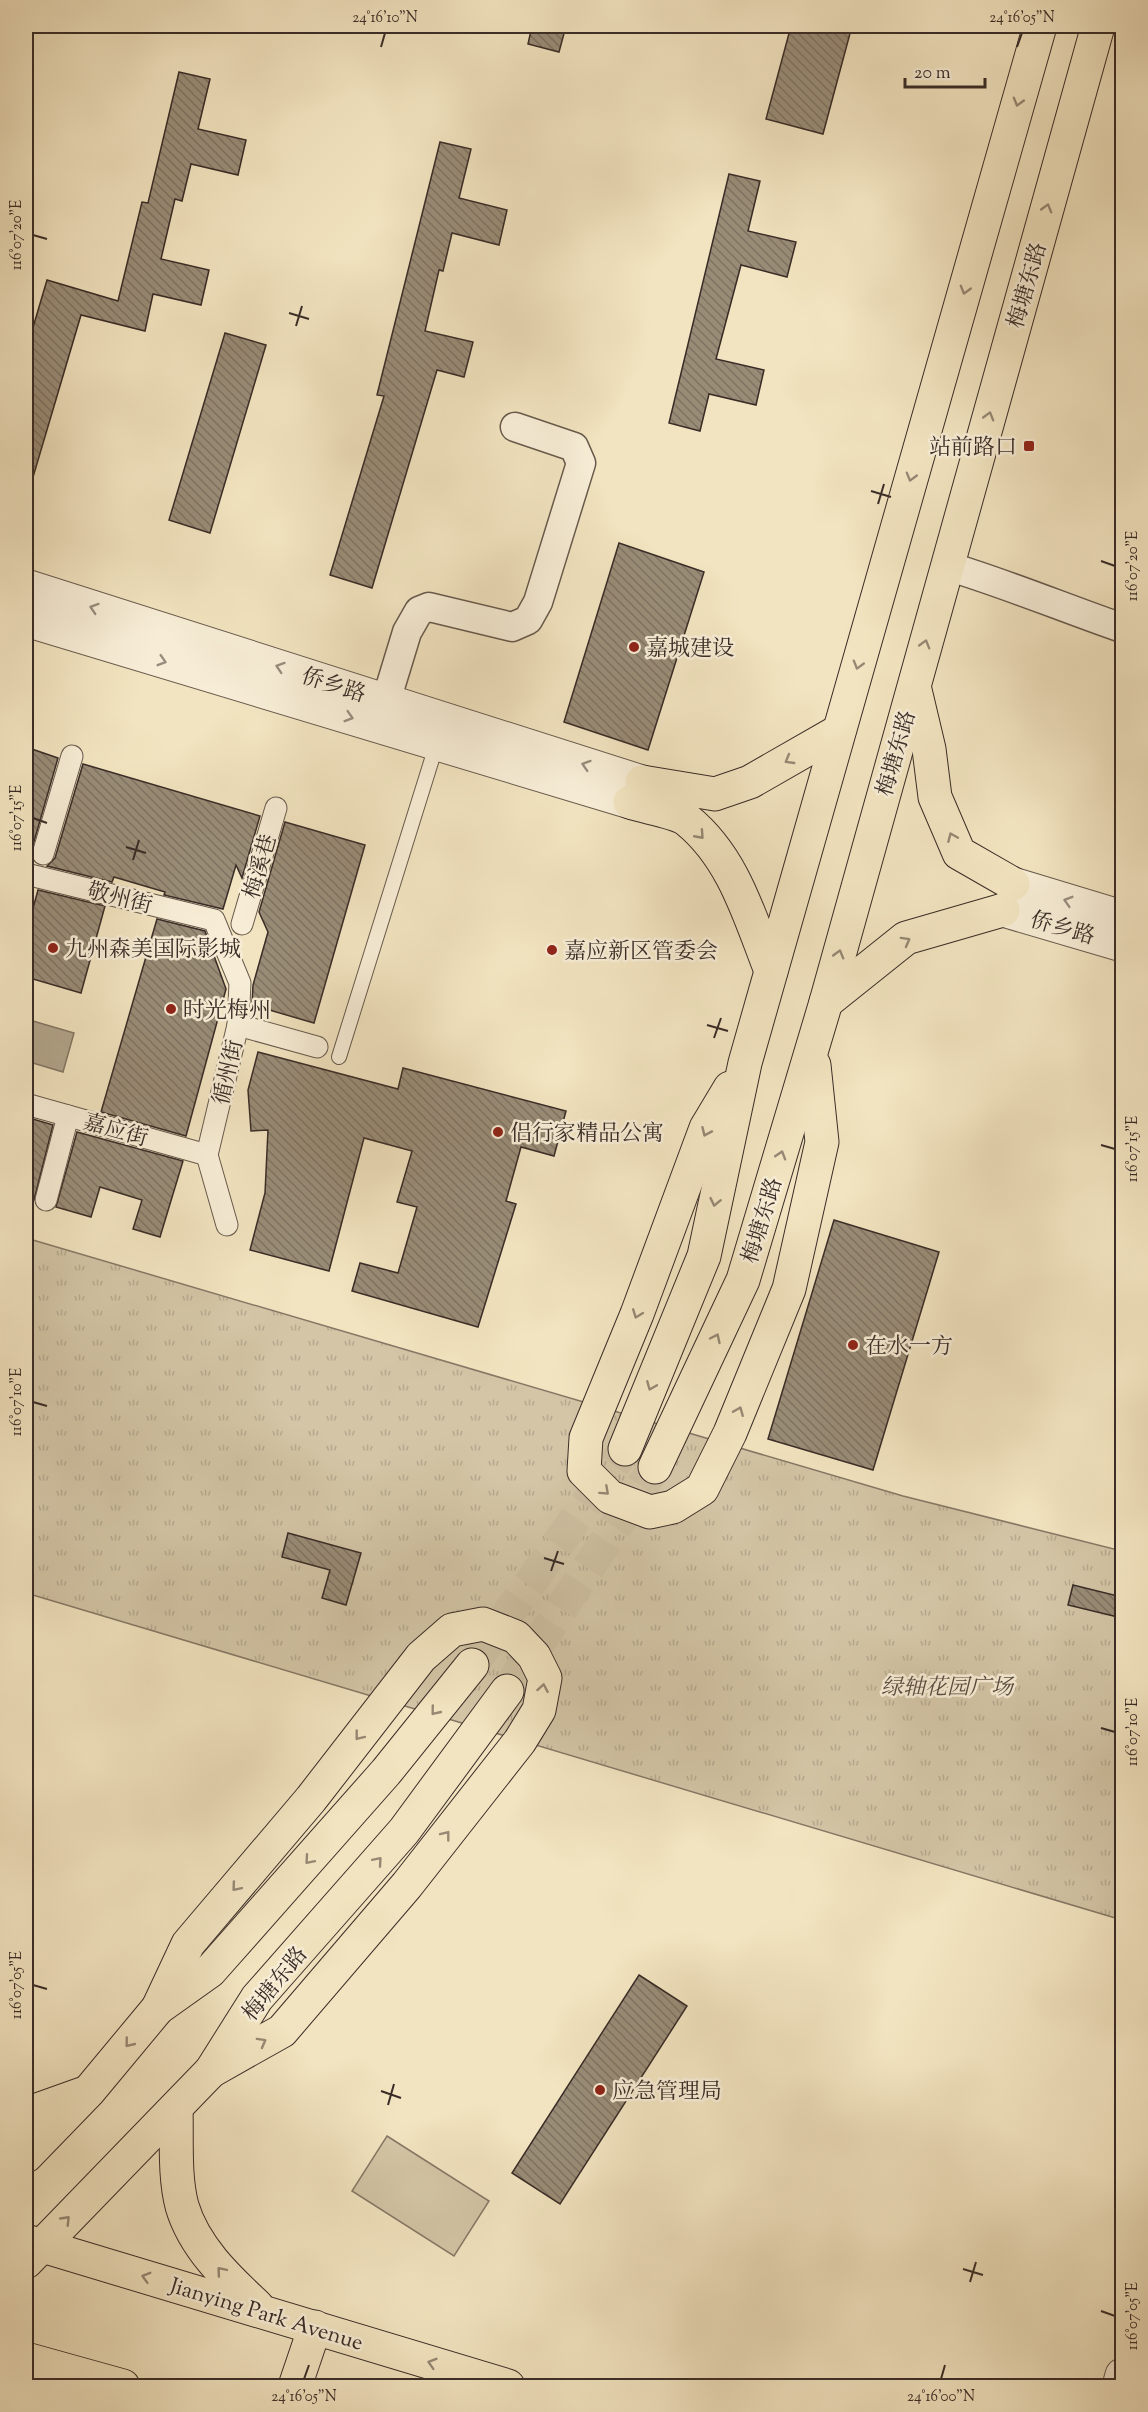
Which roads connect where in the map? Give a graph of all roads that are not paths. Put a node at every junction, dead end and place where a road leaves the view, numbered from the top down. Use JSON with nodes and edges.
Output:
{"nodes":[{"id":1,"x":1040,"y":26,"type":"edge"},
{"id":2,"x":1098,"y":26,"type":"edge"},
{"id":3,"x":515,"y":427,"type":"dead end"},
{"id":4,"x":948,"y":566,"type":"junction"},
{"id":5,"x":26,"y":586,"type":"edge"},
{"id":6,"x":26,"y":620,"type":"edge"},
{"id":7,"x":1122,"y":628,"type":"edge"},
{"id":8,"x":914,"y":687,"type":"junction"},
{"id":9,"x":386,"y":701,"type":"junction"},
{"id":10,"x":839,"y":731,"type":"junction"},
{"id":11,"x":437,"y":743,"type":"junction"},
{"id":12,"x":72,"y":756,"type":"dead end"},
{"id":13,"x":636,"y":792,"type":"junction"},
{"id":14,"x":276,"y":808,"type":"dead end"},
{"id":15,"x":43,"y":854,"type":"dead end"},
{"id":16,"x":26,"y":874,"type":"edge"},
{"id":17,"x":1008,"y":897,"type":"junction"},
{"id":18,"x":1122,"y":917,"type":"edge"},
{"id":19,"x":214,"y":920,"type":"joint"},
{"id":20,"x":242,"y":924,"type":"dead end"},
{"id":21,"x":1122,"y":945,"type":"edge"},
{"id":22,"x":771,"y":971,"type":"junction"},
{"id":23,"x":826,"y":1002,"type":"junction"},
{"id":24,"x":238,"y":1025,"type":"junction"},
{"id":25,"x":317,"y":1047,"type":"dead end"},
{"id":26,"x":812,"y":1050,"type":"junction"},
{"id":27,"x":339,"y":1057,"type":"dead end"},
{"id":28,"x":745,"y":1063,"type":"junction"},
{"id":29,"x":26,"y":1104,"type":"edge"},
{"id":30,"x":68,"y":1116,"type":"junction"},
{"id":31,"x":207,"y":1155,"type":"junction"},
{"id":32,"x":46,"y":1200,"type":"dead end"},
{"id":33,"x":227,"y":1225,"type":"dead end"},
{"id":34,"x":625,"y":1449,"type":"tunnel mouth"},
{"id":35,"x":655,"y":1467,"type":"tunnel mouth"},
{"id":36,"x":472,"y":1665,"type":"tunnel mouth"},
{"id":37,"x":507,"y":1691,"type":"tunnel mouth"},
{"id":38,"x":158,"y":2008,"type":"junction"},
{"id":39,"x":211,"y":2071,"type":"junction"},
{"id":40,"x":89,"y":2091,"type":"junction"},
{"id":41,"x":176,"y":2108,"type":"junction"},
{"id":42,"x":26,"y":2114,"type":"edge"},
{"id":43,"x":26,"y":2156,"type":"edge"},
{"id":44,"x":31,"y":2250,"type":"edge"},
{"id":45,"x":263,"y":2311,"type":"junction"},
{"id":46,"x":315,"y":2327,"type":"junction"},
{"id":47,"x":26,"y":2358,"type":"edge"},
{"id":48,"x":1122,"y":2375,"type":"edge"},
{"id":49,"x":123,"y":2386,"type":"edge"},
{"id":50,"x":295,"y":2386,"type":"edge"},
{"id":51,"x":508,"y":2386,"type":"edge"},
{"id":52,"x":1119,"y":2386,"type":"edge"}],
"edges":[{"from":1,"to":10,"type":"main road","name":"梅塘东路","one_way":true},
{"from":4,"to":2,"type":"main road","name":"梅塘东路","one_way":true},
{"from":3,"to":9,"type":"street"},
{"from":4,"to":7,"type":"street"},
{"from":8,"to":4,"type":"main road","name":"梅塘东路","one_way":true},
{"from":9,"to":5,"type":"street","name":"侨乡路","one_way":true},
{"from":6,"to":11,"type":"street","name":"侨乡路","one_way":true},
{"from":17,"to":8,"type":"main road","one_way":true},
{"from":23,"to":8,"type":"main road","name":"梅塘东路","one_way":true},
{"from":13,"to":9,"type":"street","name":"侨乡路","one_way":true},
{"from":10,"to":13,"type":"main road","one_way":true},
{"from":10,"to":22,"type":"main road","name":"梅塘东路"},
{"from":11,"to":13,"type":"street","name":"侨乡路"},
{"from":11,"to":27,"type":"lane"},
{"from":12,"to":15,"type":"street"},
{"from":13,"to":22,"type":"main road","one_way":true},
{"from":14,"to":20,"type":"street","name":"梅溪巷"},
{"from":16,"to":19,"type":"street","name":"敬州街"},
{"from":18,"to":17,"type":"street","name":"侨乡路","one_way":true},
{"from":17,"to":21,"type":"street","name":"侨乡路"},
{"from":23,"to":17,"type":"main road","one_way":true},
{"from":19,"to":24,"type":"street","name":"循州街"},
{"from":22,"to":28,"type":"main road","name":"梅塘东路"},
{"from":23,"to":26,"type":"main road","name":"梅塘东路"},
{"from":24,"to":25,"type":"street"},
{"from":24,"to":31,"type":"street","name":"循州街"},
{"from":28,"to":26,"type":"main road","one_way":true},
{"from":35,"to":26,"type":"main road","name":"梅塘东路","one_way":true},
{"from":28,"to":34,"type":"main road","name":"梅塘东路","one_way":true},
{"from":29,"to":30,"type":"street","name":"嘉应街"},
{"from":30,"to":31,"type":"street","name":"嘉应街"},
{"from":30,"to":32,"type":"street"},
{"from":31,"to":33,"type":"street","name":"循州街"},
{"from":36,"to":38,"type":"main road","one_way":true},
{"from":39,"to":37,"type":"main road","name":"梅塘东路","one_way":true},
{"from":39,"to":38,"type":"main road","one_way":true},
{"from":38,"to":40,"type":"main road","one_way":true},
{"from":39,"to":41,"type":"main road","name":"梅塘东路"},
{"from":40,"to":42,"type":"main road"},
{"from":40,"to":43,"type":"main road"},
{"from":44,"to":41,"type":"main road","name":"梅塘东路","one_way":true},
{"from":45,"to":41,"type":"main road","one_way":true},
{"from":45,"to":44,"type":"main road","name":"Jianying Park Avenue","one_way":true},
{"from":45,"to":46,"type":"main road","name":"Jianying Park Avenue"},
{"from":46,"to":50,"type":"main road"},
{"from":51,"to":46,"type":"main road","name":"Jianying Park Avenue","one_way":true},
{"from":47,"to":49,"type":"main road"},
{"from":48,"to":52,"type":"street"}]}
